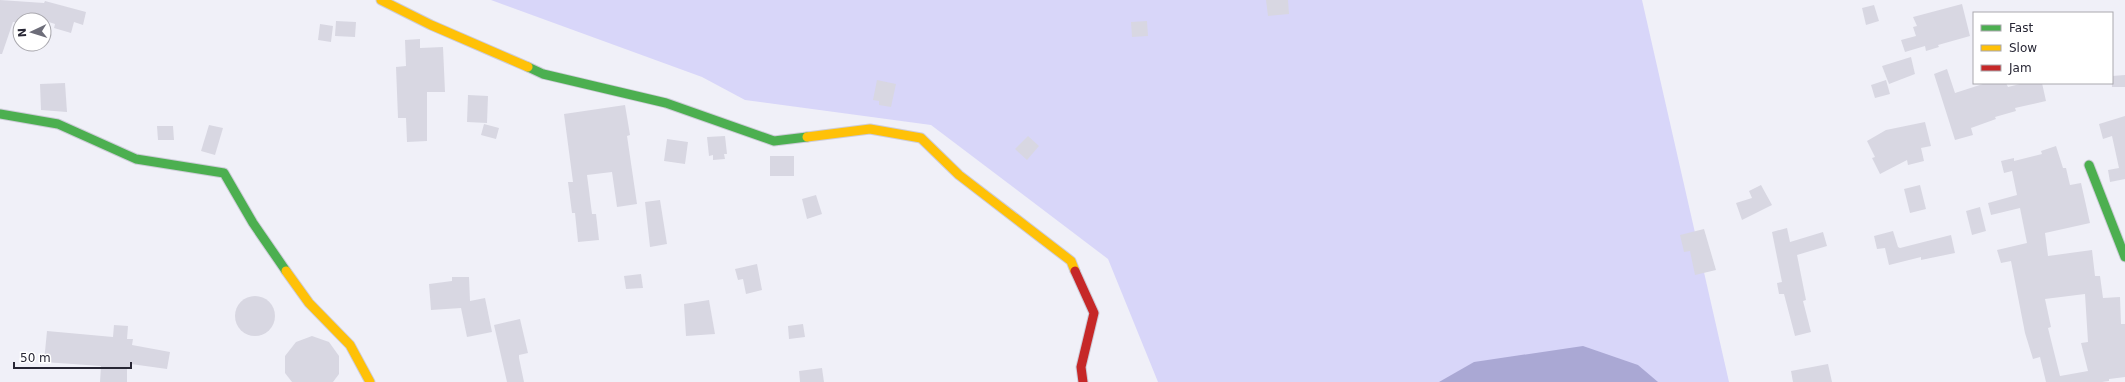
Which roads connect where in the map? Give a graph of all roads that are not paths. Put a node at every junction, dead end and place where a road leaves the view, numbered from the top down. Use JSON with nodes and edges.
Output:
{"nodes":[{"id":1,"x":381,"y":0,"type":"edge"},
{"id":2,"x":0,"y":114,"type":"edge"},
{"id":3,"x":2090,"y":165,"type":"dead end"},
{"id":4,"x":2125,"y":257,"type":"edge"},
{"id":5,"x":370,"y":382,"type":"edge"},
{"id":6,"x":1083,"y":382,"type":"edge"}],
"edges":[{"from":1,"to":6,"type":"street"},
{"from":2,"to":5,"type":"street"},
{"from":3,"to":4,"type":"street"}]}
